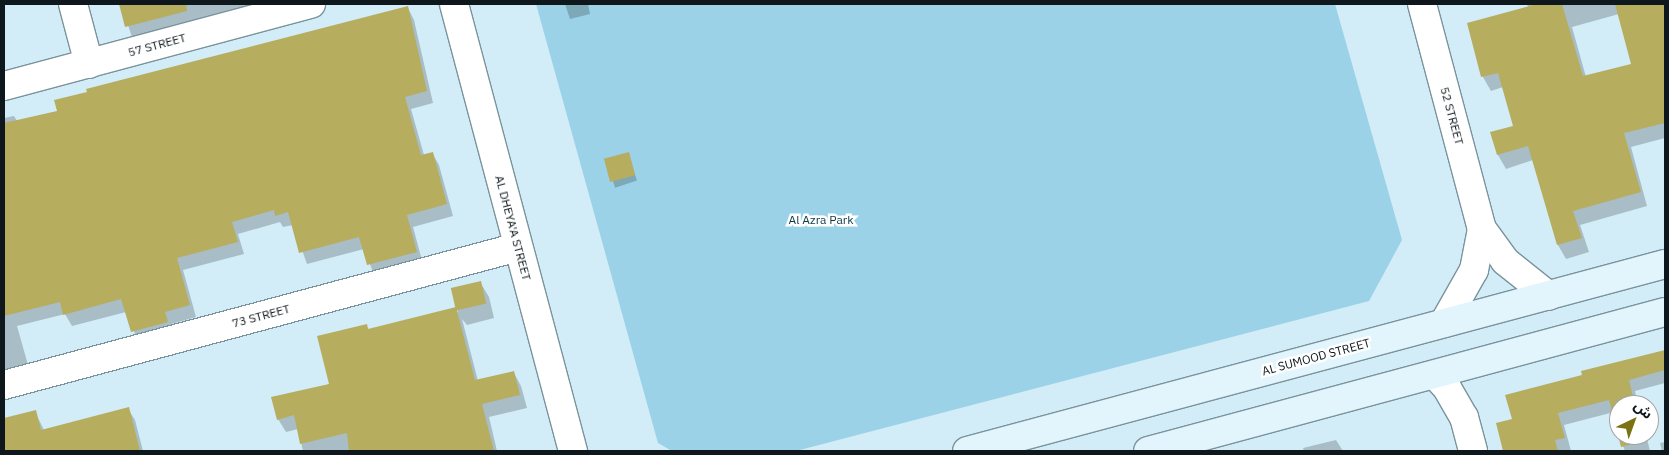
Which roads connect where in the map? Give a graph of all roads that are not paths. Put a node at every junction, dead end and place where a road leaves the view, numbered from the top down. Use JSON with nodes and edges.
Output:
{"nodes":[{"id":1,"x":73,"y":4,"type":"edge"},
{"id":2,"x":311,"y":4,"type":"edge"},
{"id":3,"x":454,"y":4,"type":"edge"},
{"id":4,"x":1422,"y":4,"type":"edge"},
{"id":5,"x":89,"y":64,"type":"junction"},
{"id":6,"x":4,"y":86,"type":"edge"},
{"id":7,"x":1482,"y":229,"type":"junction"},
{"id":8,"x":518,"y":247,"type":"junction"},
{"id":9,"x":1665,"y":264,"type":"edge"},
{"id":10,"x":1549,"y":296,"type":"junction"},
{"id":11,"x":1665,"y":312,"type":"edge"},
{"id":12,"x":1444,"y":323,"type":"junction"},
{"id":13,"x":1436,"y":376,"type":"junction"},
{"id":14,"x":4,"y":385,"type":"edge"},
{"id":15,"x":1202,"y":443,"type":"edge"},
{"id":16,"x":573,"y":451,"type":"edge"},
{"id":17,"x":967,"y":451,"type":"edge"},
{"id":18,"x":1148,"y":451,"type":"edge"},
{"id":19,"x":1473,"y":451,"type":"edge"}],
"edges":[{"from":1,"to":5,"type":"street"},
{"from":2,"to":5,"type":"street","name":"57 STREET"},
{"from":3,"to":8,"type":"street","name":"AL DHEYA'A STREET"},
{"from":4,"to":7,"type":"street","name":"52 STREET"},
{"from":5,"to":6,"type":"street","name":"57 STREET"},
{"from":7,"to":10,"type":"street","name":"52 STREET"},
{"from":7,"to":12,"type":"street","name":"52 STREET"},
{"from":8,"to":14,"type":"street","name":"73 STREET"},
{"from":8,"to":16,"type":"street","name":"AL DHEYA'A STREET"},
{"from":9,"to":10,"type":"street","name":"AL SUMOOD STREET"},
{"from":10,"to":12,"type":"street","name":"AL SUMOOD STREET"},
{"from":11,"to":13,"type":"street"},
{"from":12,"to":17,"type":"street","name":"AL SUMOOD STREET"},
{"from":13,"to":15,"type":"street"},
{"from":13,"to":19,"type":"street"},
{"from":15,"to":18,"type":"street"}]}
